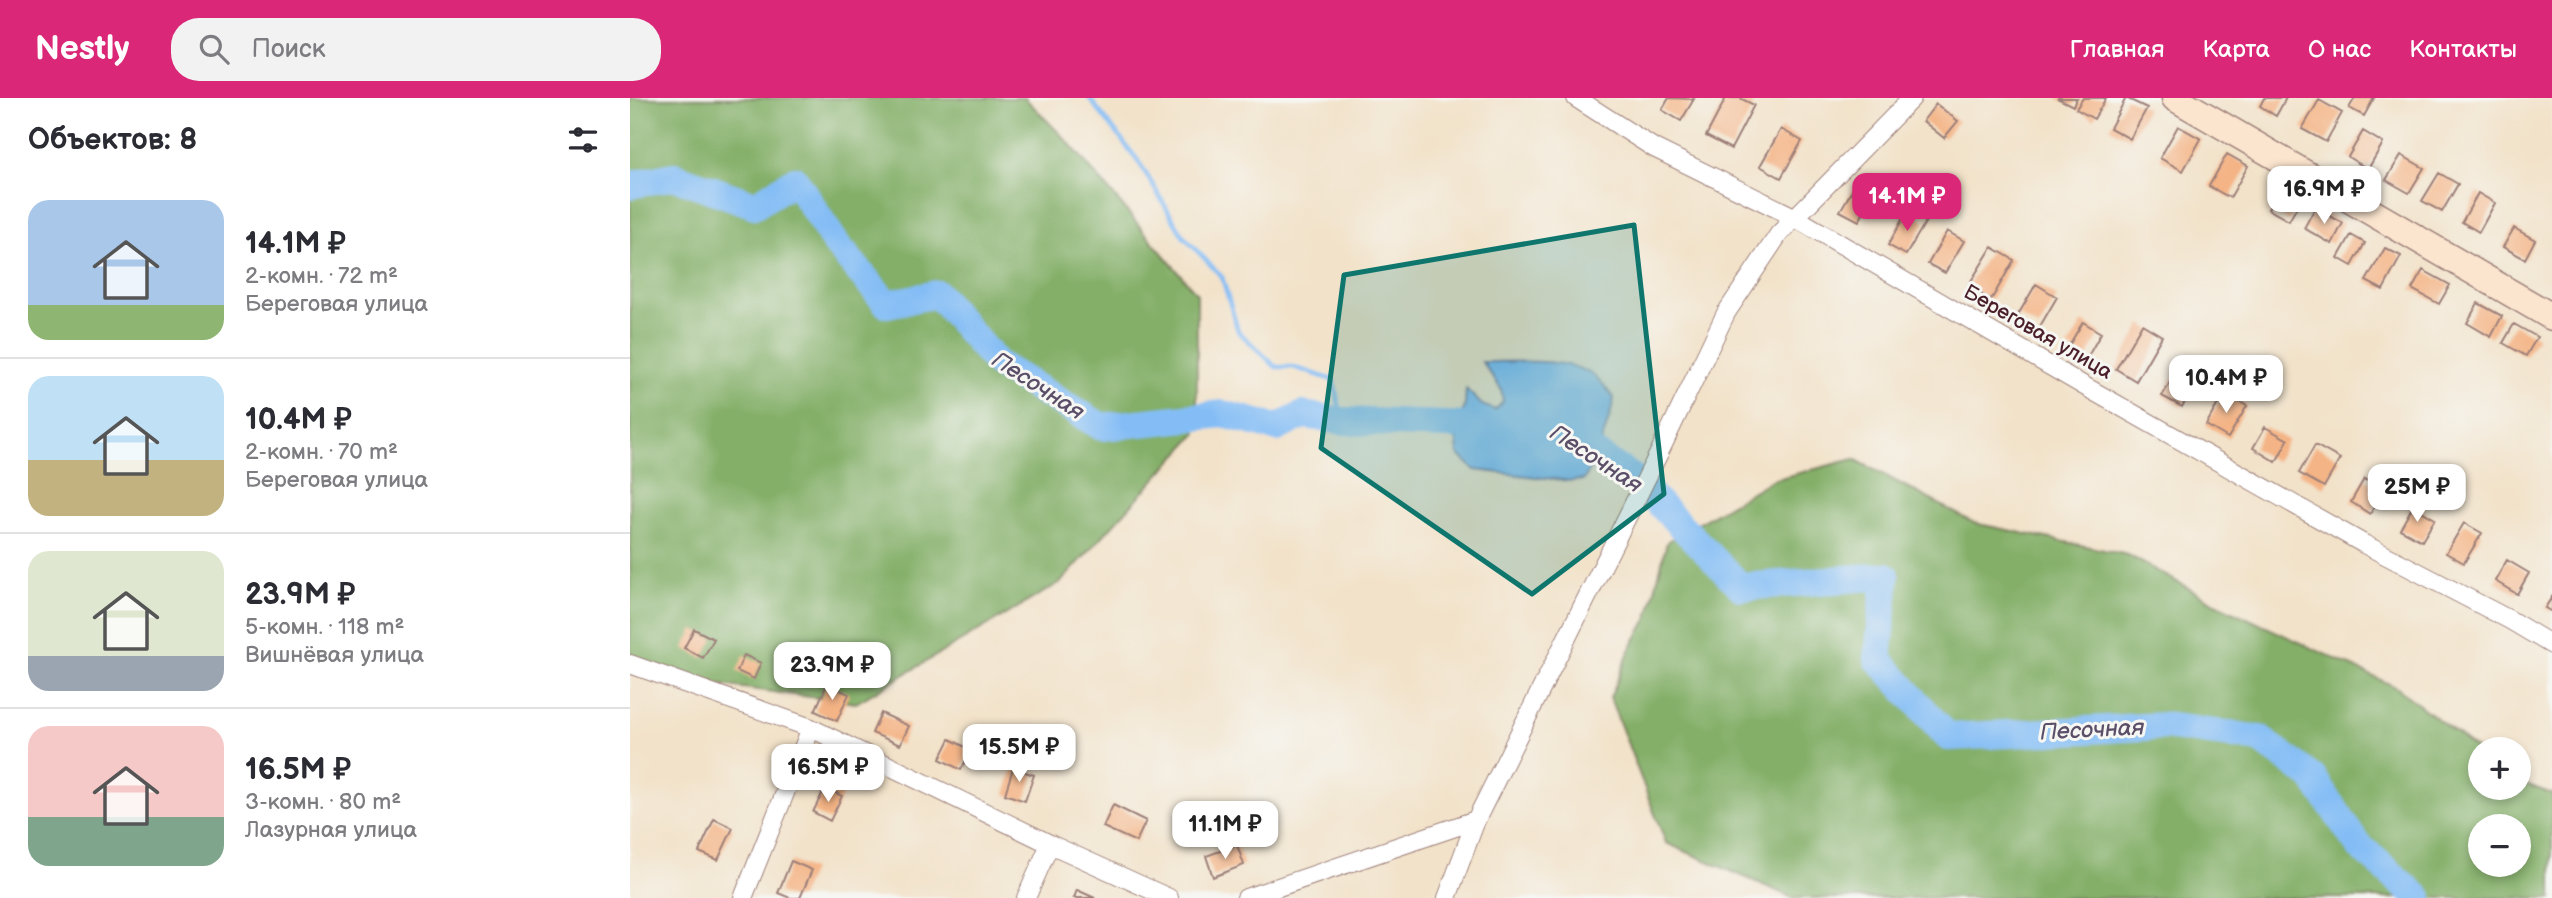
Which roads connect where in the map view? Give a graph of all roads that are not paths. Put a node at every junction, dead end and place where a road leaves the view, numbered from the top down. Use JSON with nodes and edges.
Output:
{"nodes":[{"id":1,"x":1576,"y":98,"type":"edge"},
{"id":2,"x":1912,"y":98,"type":"edge"},
{"id":3,"x":2175,"y":98,"type":"edge"},
{"id":4,"x":1794,"y":217,"type":"junction"},
{"id":5,"x":2552,"y":317,"type":"edge"},
{"id":6,"x":2552,"y":645,"type":"edge"},
{"id":7,"x":630,"y":664,"type":"edge"},
{"id":8,"x":811,"y":728,"type":"junction"},
{"id":9,"x":1476,"y":820,"type":"junction"},
{"id":10,"x":1050,"y":844,"type":"junction"},
{"id":11,"x":743,"y":898,"type":"edge"},
{"id":12,"x":1026,"y":898,"type":"edge"},
{"id":13,"x":1168,"y":898,"type":"edge"},
{"id":14,"x":1246,"y":898,"type":"edge"},
{"id":15,"x":1447,"y":898,"type":"edge"}],
"edges":[{"from":1,"to":4,"type":"street","name":"Береговая улица"},
{"from":2,"to":4,"type":"street"},
{"from":3,"to":5,"type":"street"},
{"from":4,"to":6,"type":"street","name":"Береговая улица"},
{"from":4,"to":9,"type":"street"},
{"from":7,"to":8,"type":"street"},
{"from":8,"to":10,"type":"street"},
{"from":8,"to":11,"type":"street"},
{"from":9,"to":14,"type":"street"},
{"from":9,"to":15,"type":"street"},
{"from":10,"to":12,"type":"street"},
{"from":10,"to":13,"type":"street"}]}
